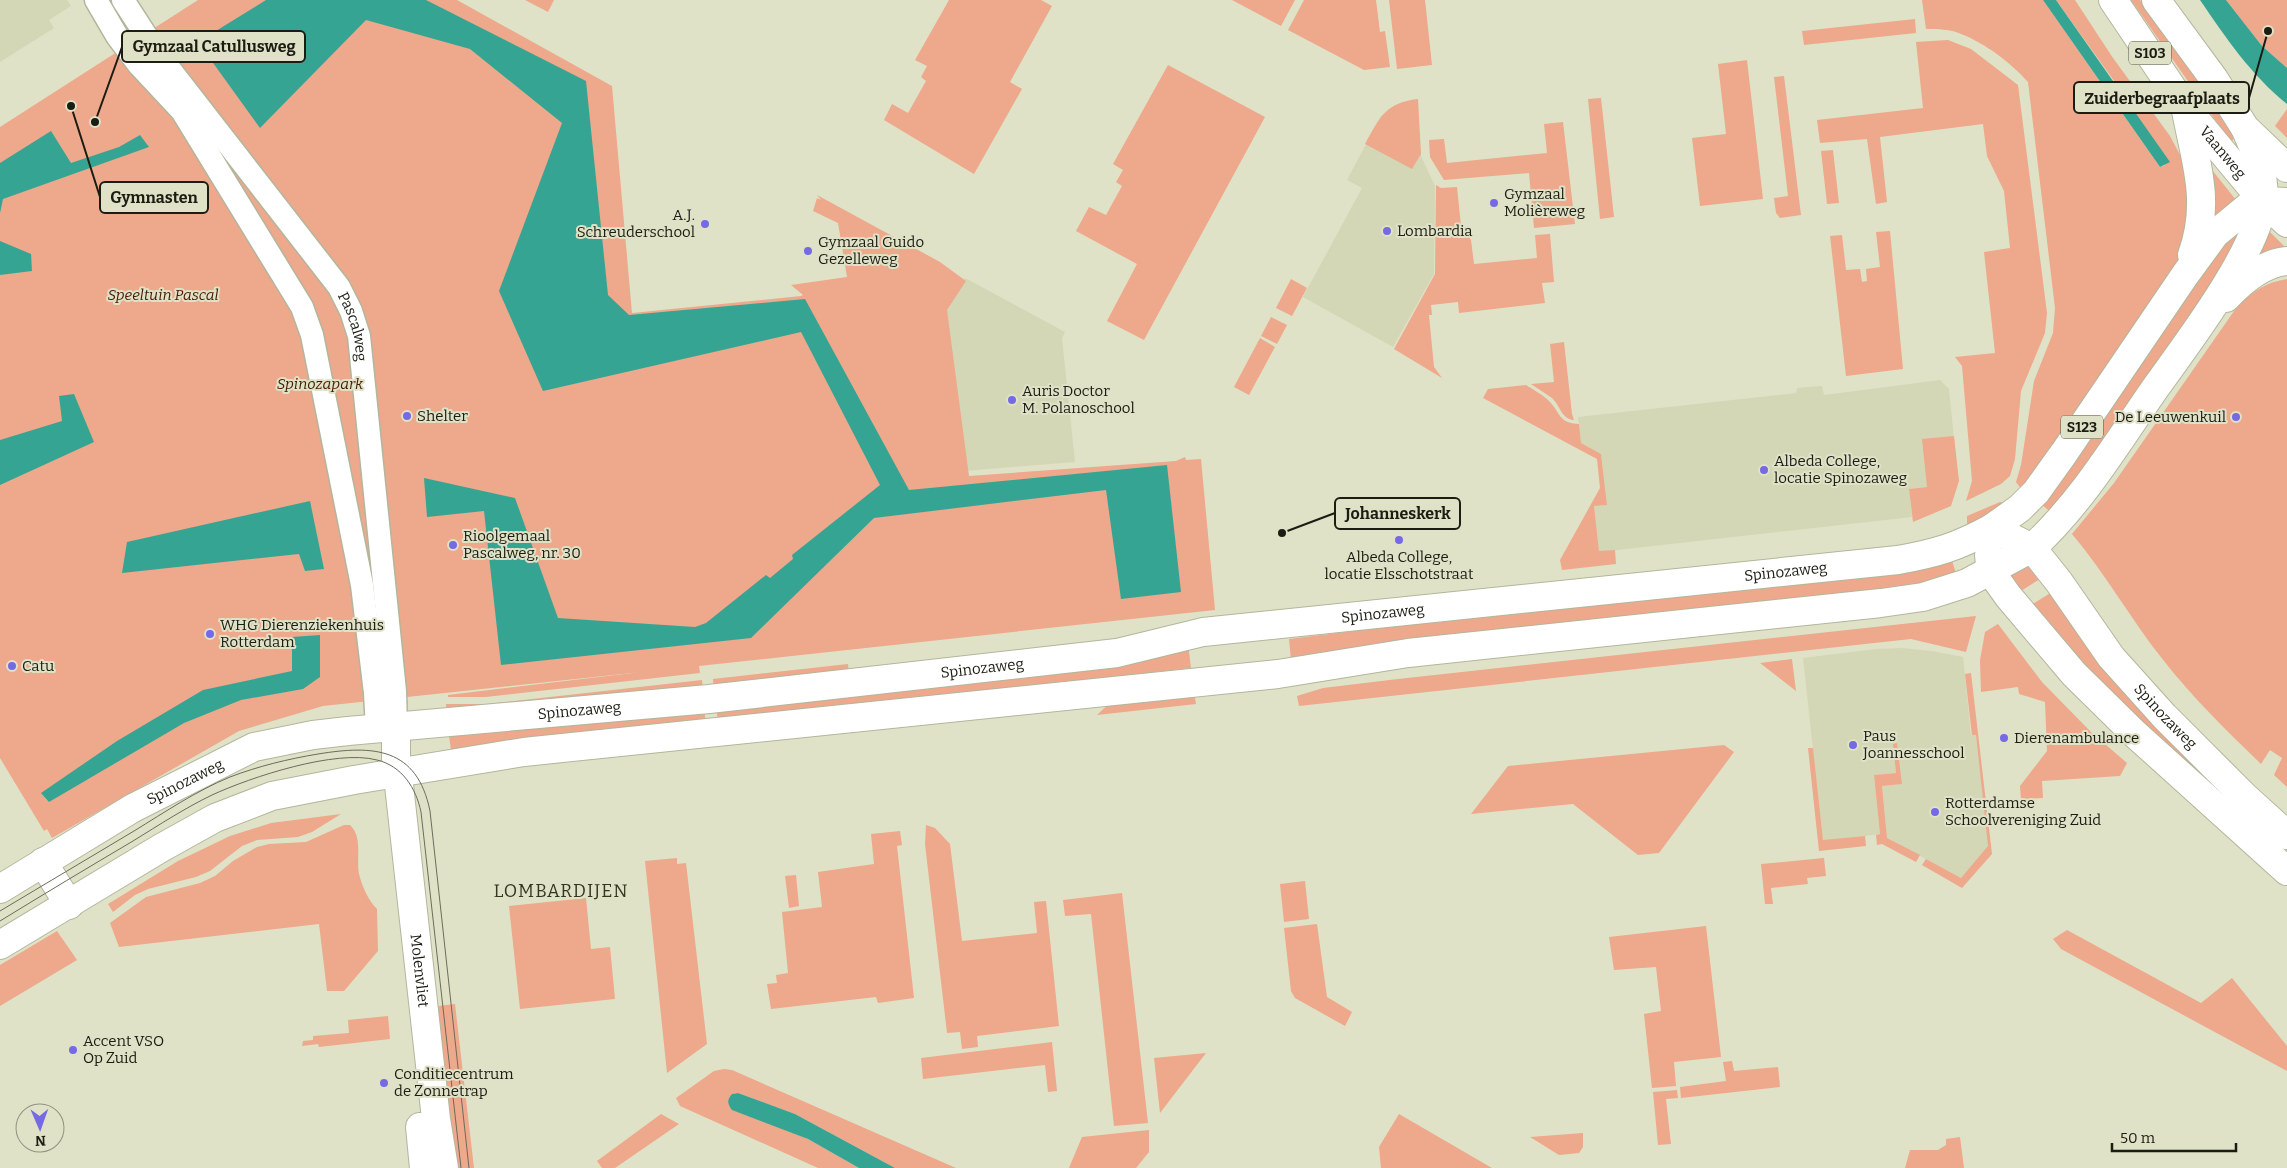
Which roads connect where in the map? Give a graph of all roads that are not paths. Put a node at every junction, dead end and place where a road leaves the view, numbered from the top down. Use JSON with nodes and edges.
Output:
{"nodes":[{"id":1,"x":96,"y":0,"type":"edge"},
{"id":2,"x":124,"y":0,"type":"edge"},
{"id":3,"x":2114,"y":0,"type":"edge"},
{"id":4,"x":2156,"y":0,"type":"edge"},
{"id":5,"x":2186,"y":108,"type":"junction"},
{"id":6,"x":2245,"y":128,"type":"junction"},
{"id":7,"x":2287,"y":168,"type":"edge"},
{"id":8,"x":2275,"y":201,"type":"edge"},
{"id":9,"x":2287,"y":223,"type":"edge"},
{"id":10,"x":2287,"y":261,"type":"edge"},
{"id":11,"x":2185,"y":275,"type":"junction"},
{"id":12,"x":2198,"y":328,"type":"junction"},
{"id":13,"x":1992,"y":528,"type":"junction"},
{"id":14,"x":2032,"y":548,"type":"junction"},
{"id":15,"x":1991,"y":572,"type":"junction"},
{"id":16,"x":386,"y":727,"type":"junction"},
{"id":17,"x":389,"y":774,"type":"junction"},
{"id":18,"x":2287,"y":835,"type":"edge"},
{"id":19,"x":43,"y":862,"type":"junction"},
{"id":20,"x":2287,"y":871,"type":"edge"},
{"id":21,"x":0,"y":889,"type":"edge"},
{"id":22,"x":69,"y":905,"type":"junction"},
{"id":23,"x":0,"y":945,"type":"edge"},
{"id":24,"x":424,"y":1168,"type":"edge"},
{"id":25,"x":444,"y":1168,"type":"edge"}],
"edges":[{"from":1,"to":16,"type":"street"},
{"from":2,"to":16,"type":"street","name":"Pascalweg"},
{"from":3,"to":5,"type":"main road","name":"Vaanweg","number":"S103"},
{"from":4,"to":6,"type":"main road","number":"S103"},
{"from":5,"to":8,"type":"main road","name":"Vaanweg","number":"S103"},
{"from":5,"to":11,"type":"main road"},
{"from":6,"to":7,"type":"main road","number":"S103"},
{"from":6,"to":8,"type":"main road"},
{"from":8,"to":9,"type":"main road","name":"Vaanweg","number":"S103"},
{"from":8,"to":11,"type":"main road","number":"S123"},
{"from":8,"to":12,"type":"main road"},
{"from":10,"to":12,"type":"main road"},
{"from":11,"to":13,"type":"main road","number":"S123"},
{"from":12,"to":14,"type":"main road","number":"S123"},
{"from":13,"to":14,"type":"main road","name":"Spinozaweg"},
{"from":13,"to":15,"type":"main road"},
{"from":13,"to":16,"type":"main road","name":"Spinozaweg","number":"S123"},
{"from":14,"to":15,"type":"main road","number":"S123"},
{"from":14,"to":18,"type":"main road","name":"Spinozaweg"},
{"from":15,"to":17,"type":"main road","number":"S123"},
{"from":15,"to":20,"type":"main road"},
{"from":16,"to":17,"type":"main road"},
{"from":16,"to":19,"type":"main road","name":"Spinozaweg"},
{"from":17,"to":22,"type":"main road"},
{"from":17,"to":24,"type":"main road","name":"Molenvliet"},
{"from":17,"to":25,"type":"main road","name":"Molenvliet"},
{"from":19,"to":21,"type":"main road","name":"Spinozaweg"},
{"from":19,"to":22,"type":"main road"},
{"from":22,"to":23,"type":"main road"}]}
